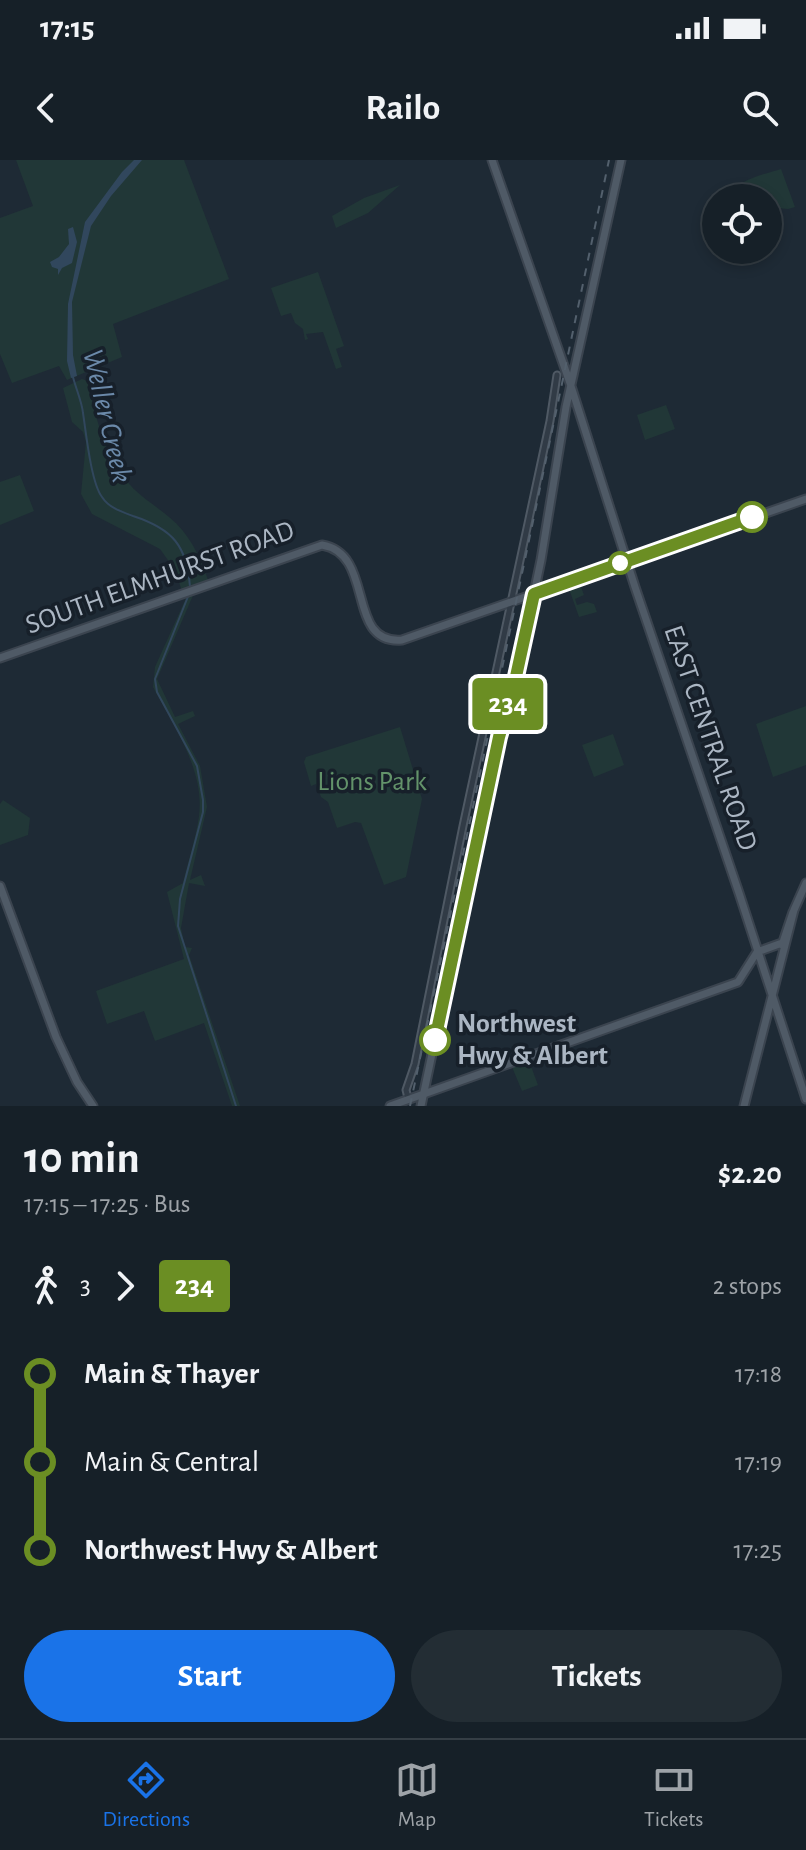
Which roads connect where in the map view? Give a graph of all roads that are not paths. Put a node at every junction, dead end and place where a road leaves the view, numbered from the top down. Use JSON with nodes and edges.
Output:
{"nodes":[{"id":1,"x":492,"y":160,"type":"edge"},
{"id":2,"x":621,"y":160,"type":"edge"},
{"id":3,"x":578,"y":359,"type":"junction"},
{"id":4,"x":564,"y":377,"type":"junction"},
{"id":5,"x":571,"y":393,"type":"junction"},
{"id":6,"x":806,"y":499,"type":"edge"},
{"id":7,"x":627,"y":561,"type":"junction"},
{"id":8,"x":534,"y":594,"type":"junction"},
{"id":9,"x":510,"y":602,"type":"junction"},
{"id":10,"x":0,"y":658,"type":"edge"},
{"id":11,"x":806,"y":883,"type":"edge"},
{"id":12,"x":0,"y":886,"type":"edge"},
{"id":13,"x":0,"y":897,"type":"edge"},
{"id":14,"x":794,"y":910,"type":"junction"},
{"id":15,"x":782,"y":943,"type":"junction"},
{"id":16,"x":758,"y":951,"type":"junction"},
{"id":17,"x":756,"y":962,"type":"junction"},
{"id":18,"x":37,"y":988,"type":"junction"},
{"id":19,"x":772,"y":991,"type":"junction"},
{"id":20,"x":777,"y":1014,"type":"junction"},
{"id":21,"x":763,"y":1030,"type":"junction"},
{"id":22,"x":806,"y":1087,"type":"edge"},
{"id":23,"x":424,"y":1092,"type":"junction"},
{"id":24,"x":406,"y":1095,"type":"junction"},
{"id":25,"x":806,"y":1099,"type":"edge"},
{"id":26,"x":90,"y":1104,"type":"edge"},
{"id":27,"x":381,"y":1106,"type":"edge"},
{"id":28,"x":390,"y":1106,"type":"edge"},
{"id":29,"x":421,"y":1106,"type":"edge"},
{"id":30,"x":742,"y":1106,"type":"edge"}],
"edges":[{"from":1,"to":4,"type":"main road","name":"EAST CENTRAL ROAD"},
{"from":2,"to":3,"type":"main road"},
{"from":3,"to":4,"type":"main road"},
{"from":3,"to":5,"type":"main road"},
{"from":4,"to":5,"type":"main road","name":"EAST CENTRAL ROAD"},
{"from":4,"to":9,"type":"street"},
{"from":5,"to":7,"type":"main road","name":"EAST CENTRAL ROAD"},
{"from":5,"to":8,"type":"main road"},
{"from":6,"to":7,"type":"main road"},
{"from":7,"to":8,"type":"main road"},
{"from":7,"to":16,"type":"main road","name":"EAST CENTRAL ROAD"},
{"from":8,"to":9,"type":"main road"},
{"from":8,"to":23,"type":"main road"},
{"from":9,"to":10,"type":"main road","name":"SOUTH ELMHURST ROAD"},
{"from":9,"to":24,"type":"street"},
{"from":11,"to":14,"type":"main road"},
{"from":12,"to":18,"type":"main road"},
{"from":13,"to":18,"type":"main road"},
{"from":14,"to":15,"type":"main road"},
{"from":14,"to":19,"type":"main road"},
{"from":15,"to":16,"type":"main road"},
{"from":15,"to":19,"type":"main road"},
{"from":16,"to":17,"type":"main road"},
{"from":16,"to":19,"type":"main road","name":"EAST CENTRAL ROAD"},
{"from":17,"to":19,"type":"main road","name":"EAST CENTRAL ROAD"},
{"from":17,"to":23,"type":"main road"},
{"from":18,"to":26,"type":"main road"},
{"from":19,"to":20,"type":"main road","name":"EAST CENTRAL ROAD"},
{"from":19,"to":21,"type":"main road"},
{"from":19,"to":22,"type":"main road","name":"EAST CENTRAL ROAD"},
{"from":19,"to":30,"type":"main road"},
{"from":20,"to":21,"type":"main road"},
{"from":20,"to":25,"type":"main road","name":"EAST CENTRAL ROAD"},
{"from":21,"to":30,"type":"main road"},
{"from":23,"to":24,"type":"main road"},
{"from":23,"to":29,"type":"main road"},
{"from":24,"to":27,"type":"main road"},
{"from":24,"to":28,"type":"main road"}]}
